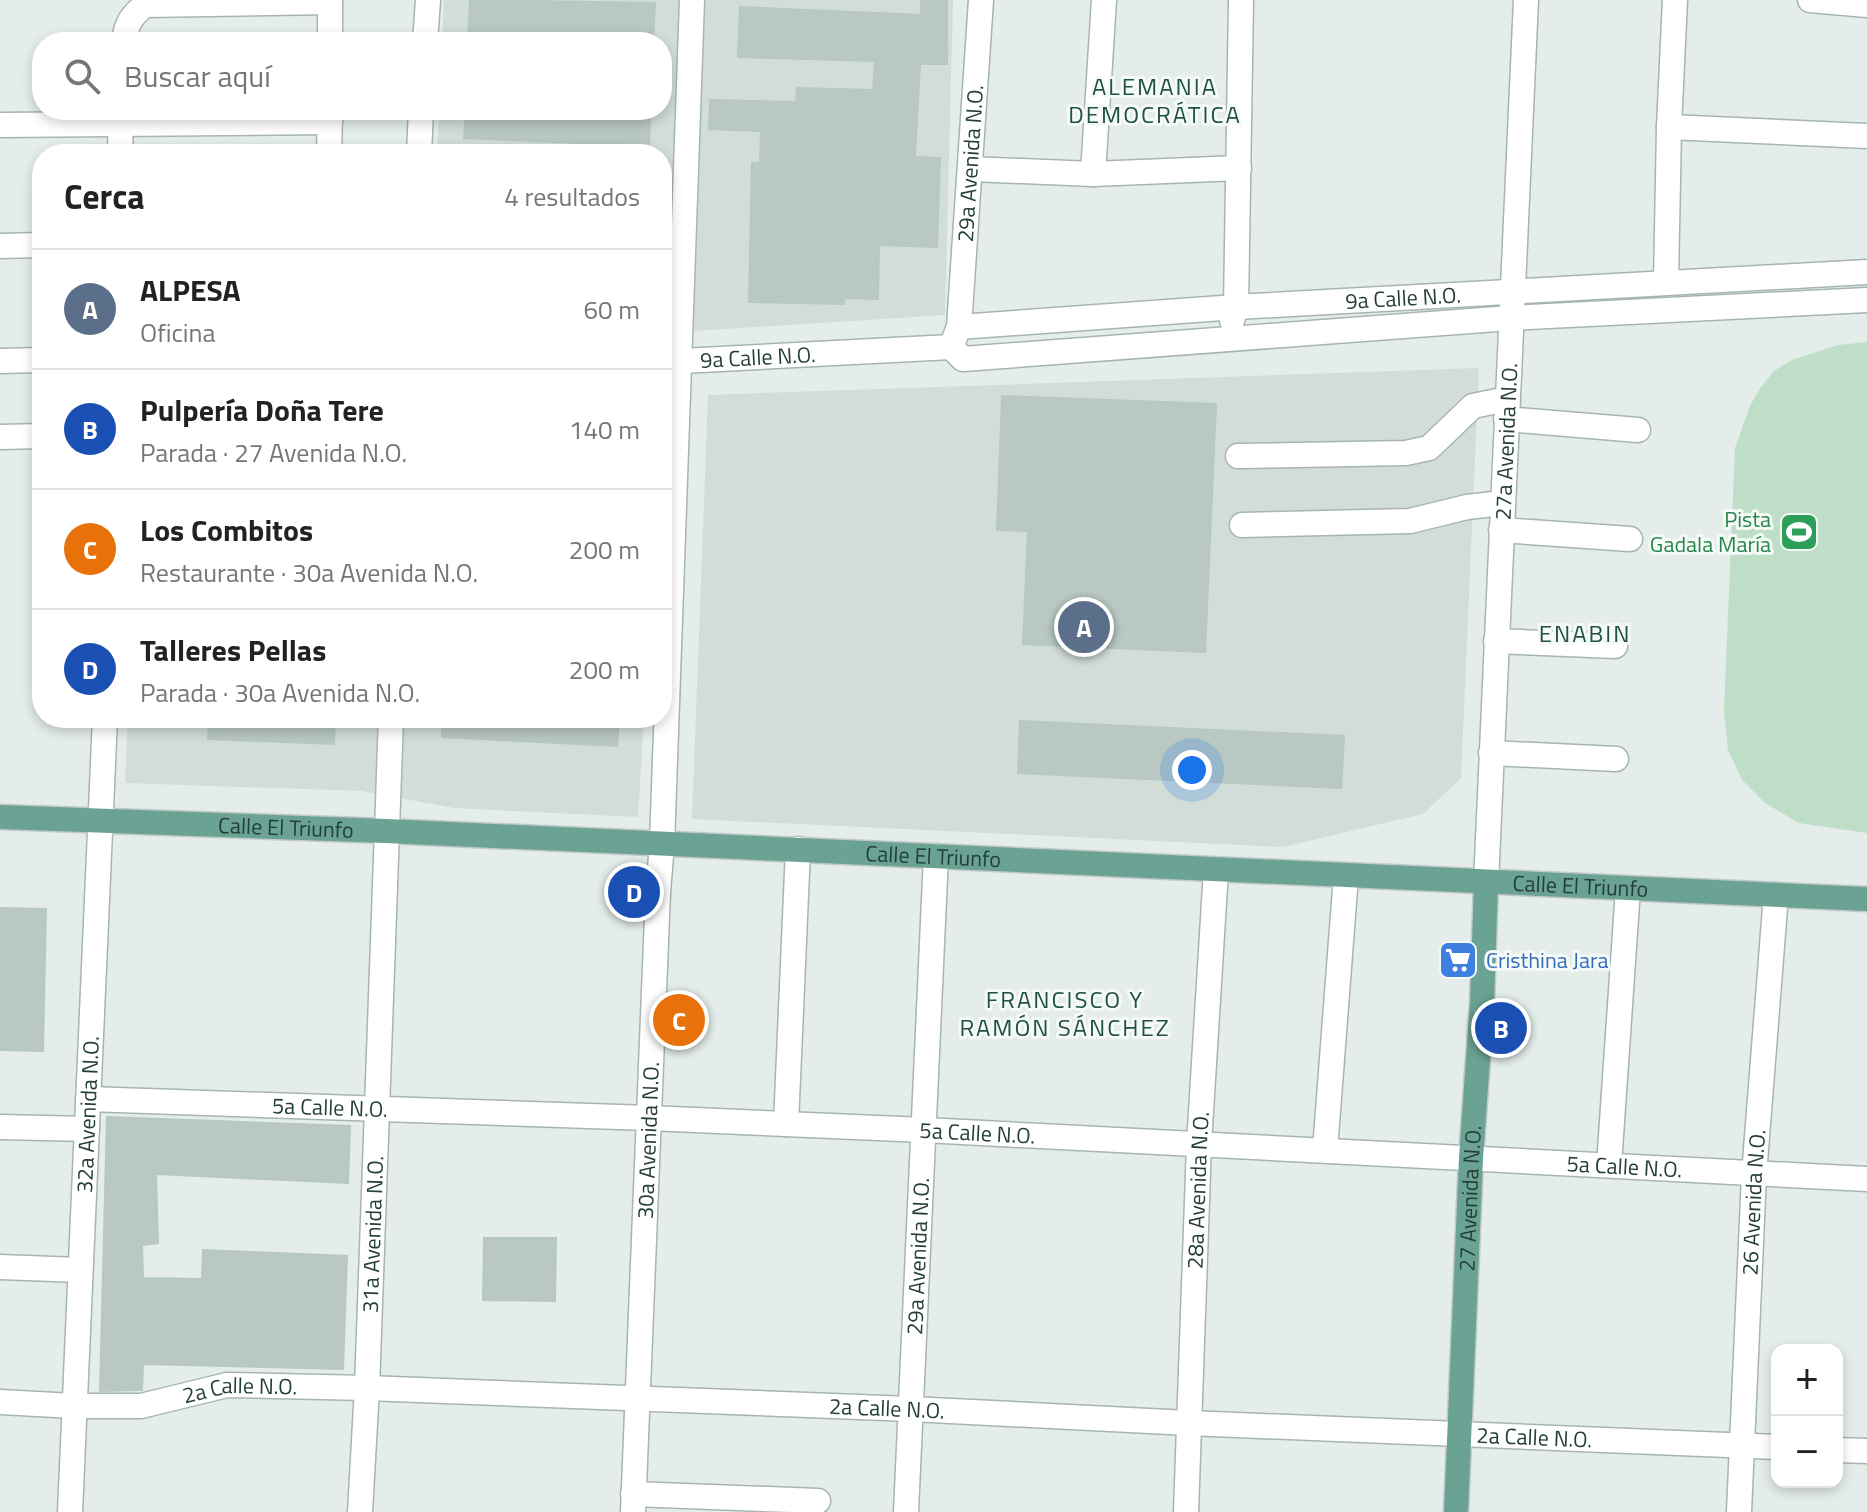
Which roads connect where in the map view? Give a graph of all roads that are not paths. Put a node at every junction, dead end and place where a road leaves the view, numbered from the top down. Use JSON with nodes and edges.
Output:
{"nodes":[{"id":1,"x":428,"y":0,"type":"edge"},
{"id":2,"x":692,"y":0,"type":"edge"},
{"id":3,"x":981,"y":0,"type":"edge"},
{"id":4,"x":1104,"y":0,"type":"edge"},
{"id":5,"x":1241,"y":0,"type":"edge"},
{"id":6,"x":1526,"y":0,"type":"edge"},
{"id":7,"x":1675,"y":0,"type":"edge"},
{"id":8,"x":1810,"y":0,"type":"edge"},
{"id":9,"x":330,"y":1,"type":"edge"},
{"id":10,"x":1860,"y":3,"type":"edge"},
{"id":11,"x":125,"y":32,"type":"edge"},
{"id":12,"x":330,"y":32,"type":"edge"},
{"id":13,"x":426,"y":32,"type":"edge"},
{"id":14,"x":76,"y":120,"type":"edge"},
{"id":15,"x":121,"y":120,"type":"edge"},
{"id":16,"x":330,"y":120,"type":"edge"},
{"id":17,"x":421,"y":120,"type":"edge"},
{"id":18,"x":0,"y":125,"type":"edge"},
{"id":19,"x":1669,"y":127,"type":"junction"},
{"id":20,"x":1867,"y":136,"type":"edge"},
{"id":21,"x":120,"y":144,"type":"edge"},
{"id":22,"x":329,"y":144,"type":"edge"},
{"id":23,"x":419,"y":144,"type":"edge"},
{"id":24,"x":1239,"y":168,"type":"junction"},
{"id":25,"x":971,"y":169,"type":"junction"},
{"id":26,"x":1093,"y":174,"type":"junction"},
{"id":27,"x":32,"y":245,"type":"edge"},
{"id":28,"x":0,"y":246,"type":"edge"},
{"id":29,"x":1867,"y":272,"type":"edge"},
{"id":30,"x":1666,"y":282,"type":"junction"},
{"id":31,"x":1512,"y":290,"type":"junction"},
{"id":32,"x":1867,"y":300,"type":"edge"},
{"id":33,"x":1236,"y":307,"type":"junction"},
{"id":34,"x":1510,"y":318,"type":"junction"},
{"id":35,"x":955,"y":337,"type":"junction"},
{"id":36,"x":1227,"y":339,"type":"junction"},
{"id":37,"x":672,"y":345,"type":"edge"},
{"id":38,"x":32,"y":360,"type":"edge"},
{"id":39,"x":0,"y":361,"type":"edge"},
{"id":40,"x":672,"y":362,"type":"edge"},
{"id":41,"x":1506,"y":409,"type":"junction"},
{"id":42,"x":1638,"y":430,"type":"dead end"},
{"id":43,"x":32,"y":436,"type":"edge"},
{"id":44,"x":0,"y":437,"type":"edge"},
{"id":45,"x":1238,"y":456,"type":"dead end"},
{"id":46,"x":1502,"y":503,"type":"junction"},
{"id":47,"x":1242,"y":525,"type":"dead end"},
{"id":48,"x":1501,"y":530,"type":"junction"},
{"id":49,"x":1630,"y":539,"type":"dead end"},
{"id":50,"x":1496,"y":641,"type":"junction"},
{"id":51,"x":1615,"y":646,"type":"dead end"},
{"id":52,"x":105,"y":728,"type":"edge"},
{"id":53,"x":391,"y":728,"type":"edge"},
{"id":54,"x":664,"y":728,"type":"edge"},
{"id":55,"x":1491,"y":753,"type":"junction"},
{"id":56,"x":1616,"y":759,"type":"dead end"},
{"id":57,"x":0,"y":817,"type":"edge"},
{"id":58,"x":100,"y":820,"type":"junction"},
{"id":59,"x":386,"y":831,"type":"junction"},
{"id":60,"x":662,"y":844,"type":"junction"},
{"id":61,"x":798,"y":849,"type":"junction"},
{"id":62,"x":936,"y":856,"type":"junction"},
{"id":63,"x":1216,"y":870,"type":"junction"},
{"id":64,"x":1346,"y":876,"type":"junction"},
{"id":65,"x":1486,"y":883,"type":"junction"},
{"id":66,"x":1628,"y":889,"type":"junction"},
{"id":67,"x":1776,"y":895,"type":"junction"},
{"id":68,"x":1867,"y":899,"type":"edge"},
{"id":69,"x":88,"y":1099,"type":"junction"},
{"id":70,"x":377,"y":1110,"type":"junction"},
{"id":71,"x":649,"y":1118,"type":"junction"},
{"id":72,"x":786,"y":1124,"type":"junction"},
{"id":73,"x":0,"y":1127,"type":"edge"},
{"id":74,"x":87,"y":1129,"type":"junction"},
{"id":75,"x":924,"y":1130,"type":"junction"},
{"id":76,"x":1199,"y":1144,"type":"junction"},
{"id":77,"x":1325,"y":1150,"type":"junction"},
{"id":78,"x":1471,"y":1158,"type":"junction"},
{"id":79,"x":1609,"y":1165,"type":"junction"},
{"id":80,"x":1754,"y":1175,"type":"junction"},
{"id":81,"x":1867,"y":1179,"type":"edge"},
{"id":82,"x":0,"y":1267,"type":"edge"},
{"id":83,"x":80,"y":1270,"type":"junction"},
{"id":84,"x":367,"y":1388,"type":"junction"},
{"id":85,"x":637,"y":1399,"type":"junction"},
{"id":86,"x":0,"y":1402,"type":"edge"},
{"id":87,"x":74,"y":1406,"type":"junction"},
{"id":88,"x":911,"y":1409,"type":"junction"},
{"id":89,"x":1189,"y":1423,"type":"junction"},
{"id":90,"x":1459,"y":1434,"type":"junction"},
{"id":91,"x":1742,"y":1446,"type":"junction"},
{"id":92,"x":1771,"y":1447,"type":"edge"},
{"id":93,"x":1843,"y":1450,"type":"edge"},
{"id":94,"x":1867,"y":1451,"type":"edge"},
{"id":95,"x":818,"y":1501,"type":"dead end"},
{"id":96,"x":633,"y":1503,"type":"edge"},
{"id":97,"x":70,"y":1512,"type":"edge"},
{"id":98,"x":360,"y":1512,"type":"edge"},
{"id":99,"x":906,"y":1512,"type":"edge"},
{"id":100,"x":1186,"y":1512,"type":"edge"},
{"id":101,"x":1456,"y":1512,"type":"edge"},
{"id":102,"x":1739,"y":1512,"type":"edge"}],
"edges":[{"from":1,"to":13,"type":"street"},
{"from":2,"to":37,"type":"street","name":"30a Avenida N.O."},
{"from":3,"to":25,"type":"street","name":"29a Avenida N.O."},
{"from":4,"to":26,"type":"street"},
{"from":5,"to":24,"type":"street"},
{"from":6,"to":31,"type":"street","name":"27a Avenida N.O."},
{"from":7,"to":19,"type":"street"},
{"from":8,"to":10,"type":"street"},
{"from":9,"to":11,"type":"street"},
{"from":9,"to":12,"type":"street"},
{"from":14,"to":18,"type":"street"},
{"from":15,"to":21,"type":"street"},
{"from":16,"to":22,"type":"street"},
{"from":17,"to":23,"type":"street"},
{"from":19,"to":20,"type":"street"},
{"from":19,"to":30,"type":"street"},
{"from":24,"to":26,"type":"street"},
{"from":24,"to":33,"type":"street"},
{"from":25,"to":26,"type":"street"},
{"from":25,"to":35,"type":"street","name":"29a Avenida N.O."},
{"from":27,"to":28,"type":"street"},
{"from":29,"to":30,"type":"street","name":"9a Calle N.O."},
{"from":30,"to":31,"type":"street","name":"9a Calle N.O."},
{"from":31,"to":33,"type":"street","name":"9a Calle N.O."},
{"from":31,"to":34,"type":"street","name":"27a Avenida N.O."},
{"from":32,"to":34,"type":"street","name":"9a Calle N.O."},
{"from":33,"to":35,"type":"street","name":"9a Calle N.O."},
{"from":33,"to":36,"type":"street"},
{"from":34,"to":36,"type":"street","name":"9a Calle N.O."},
{"from":34,"to":41,"type":"street","name":"27a Avenida N.O."},
{"from":35,"to":36,"type":"street","name":"9a Calle N.O."},
{"from":35,"to":40,"type":"street","name":"9a Calle N.O."},
{"from":38,"to":39,"type":"street"},
{"from":41,"to":42,"type":"street"},
{"from":41,"to":45,"type":"street"},
{"from":41,"to":46,"type":"street","name":"27a Avenida N.O."},
{"from":43,"to":44,"type":"street"},
{"from":46,"to":47,"type":"street"},
{"from":46,"to":48,"type":"street","name":"27a Avenida N.O."},
{"from":48,"to":49,"type":"street"},
{"from":48,"to":50,"type":"street","name":"27a Avenida N.O."},
{"from":50,"to":51,"type":"street"},
{"from":50,"to":55,"type":"street","name":"27a Avenida N.O."},
{"from":52,"to":58,"type":"street","name":"32a Avenida N.O."},
{"from":53,"to":59,"type":"street","name":"31a Avenida N.O."},
{"from":54,"to":60,"type":"street","name":"30a Avenida N.O."},
{"from":55,"to":56,"type":"street"},
{"from":55,"to":65,"type":"street","name":"27a Avenida N.O."},
{"from":57,"to":58,"type":"main road","name":"Calle El Triunfo"},
{"from":58,"to":59,"type":"main road","name":"Calle El Triunfo"},
{"from":58,"to":69,"type":"street","name":"32a Avenida N.O."},
{"from":59,"to":60,"type":"main road","name":"Calle El Triunfo"},
{"from":59,"to":70,"type":"street","name":"31a Avenida N.O."},
{"from":60,"to":61,"type":"main road","name":"Calle El Triunfo"},
{"from":60,"to":71,"type":"street","name":"30a Avenida N.O."},
{"from":61,"to":62,"type":"main road","name":"Calle El Triunfo"},
{"from":61,"to":72,"type":"street"},
{"from":62,"to":63,"type":"main road","name":"Calle El Triunfo"},
{"from":62,"to":75,"type":"street","name":"29a Avenida N.O."},
{"from":63,"to":64,"type":"main road","name":"Calle El Triunfo"},
{"from":63,"to":76,"type":"street","name":"28a Avenida N.O."},
{"from":64,"to":65,"type":"main road","name":"Calle El Triunfo"},
{"from":64,"to":77,"type":"street"},
{"from":65,"to":66,"type":"main road","name":"Calle El Triunfo"},
{"from":65,"to":78,"type":"main road","name":"27 Avenida N.O."},
{"from":66,"to":67,"type":"main road","name":"Calle El Triunfo"},
{"from":66,"to":79,"type":"street"},
{"from":67,"to":68,"type":"main road","name":"Calle El Triunfo"},
{"from":67,"to":80,"type":"street","name":"26 Avenida N.O."},
{"from":69,"to":70,"type":"street","name":"5a Calle N.O."},
{"from":69,"to":74,"type":"street","name":"32a Avenida N.O."},
{"from":70,"to":71,"type":"street","name":"5a Calle N.O."},
{"from":70,"to":84,"type":"street","name":"31a Avenida N.O."},
{"from":71,"to":72,"type":"street","name":"5a Calle N.O."},
{"from":71,"to":85,"type":"street","name":"30a Avenida N.O."},
{"from":72,"to":75,"type":"street","name":"5a Calle N.O."},
{"from":73,"to":74,"type":"street"},
{"from":74,"to":83,"type":"street","name":"32a Avenida N.O."},
{"from":75,"to":76,"type":"street","name":"5a Calle N.O."},
{"from":75,"to":88,"type":"street","name":"29a Avenida N.O."},
{"from":76,"to":77,"type":"street","name":"5a Calle N.O."},
{"from":76,"to":89,"type":"street","name":"28a Avenida N.O."},
{"from":77,"to":78,"type":"street","name":"5a Calle N.O."},
{"from":78,"to":79,"type":"street","name":"5a Calle N.O."},
{"from":78,"to":90,"type":"main road","name":"27 Avenida N.O."},
{"from":79,"to":80,"type":"street","name":"5a Calle N.O."},
{"from":80,"to":81,"type":"street","name":"5a Calle N.O."},
{"from":80,"to":91,"type":"street","name":"26 Avenida N.O."},
{"from":82,"to":83,"type":"street"},
{"from":83,"to":87,"type":"street","name":"32a Avenida N.O."},
{"from":84,"to":85,"type":"street","name":"2a Calle N.O."},
{"from":84,"to":87,"type":"street","name":"2a Calle N.O."},
{"from":84,"to":98,"type":"street","name":"31a Avenida N.O."},
{"from":85,"to":88,"type":"street","name":"2a Calle N.O."},
{"from":85,"to":96,"type":"street","name":"30a Avenida N.O."},
{"from":86,"to":87,"type":"street","name":"2a Calle N.O."},
{"from":87,"to":97,"type":"street","name":"32a Avenida N.O."},
{"from":88,"to":89,"type":"street","name":"2a Calle N.O."},
{"from":88,"to":99,"type":"street","name":"29a Avenida N.O."},
{"from":89,"to":90,"type":"street","name":"2a Calle N.O."},
{"from":89,"to":100,"type":"street","name":"28a Avenida N.O."},
{"from":90,"to":91,"type":"street","name":"2a Calle N.O."},
{"from":90,"to":101,"type":"main road","name":"27 Avenida N.O."},
{"from":91,"to":92,"type":"street","name":"2a Calle N.O."},
{"from":91,"to":102,"type":"street","name":"26 Avenida N.O."},
{"from":93,"to":94,"type":"street"},
{"from":95,"to":96,"type":"street"}]}
